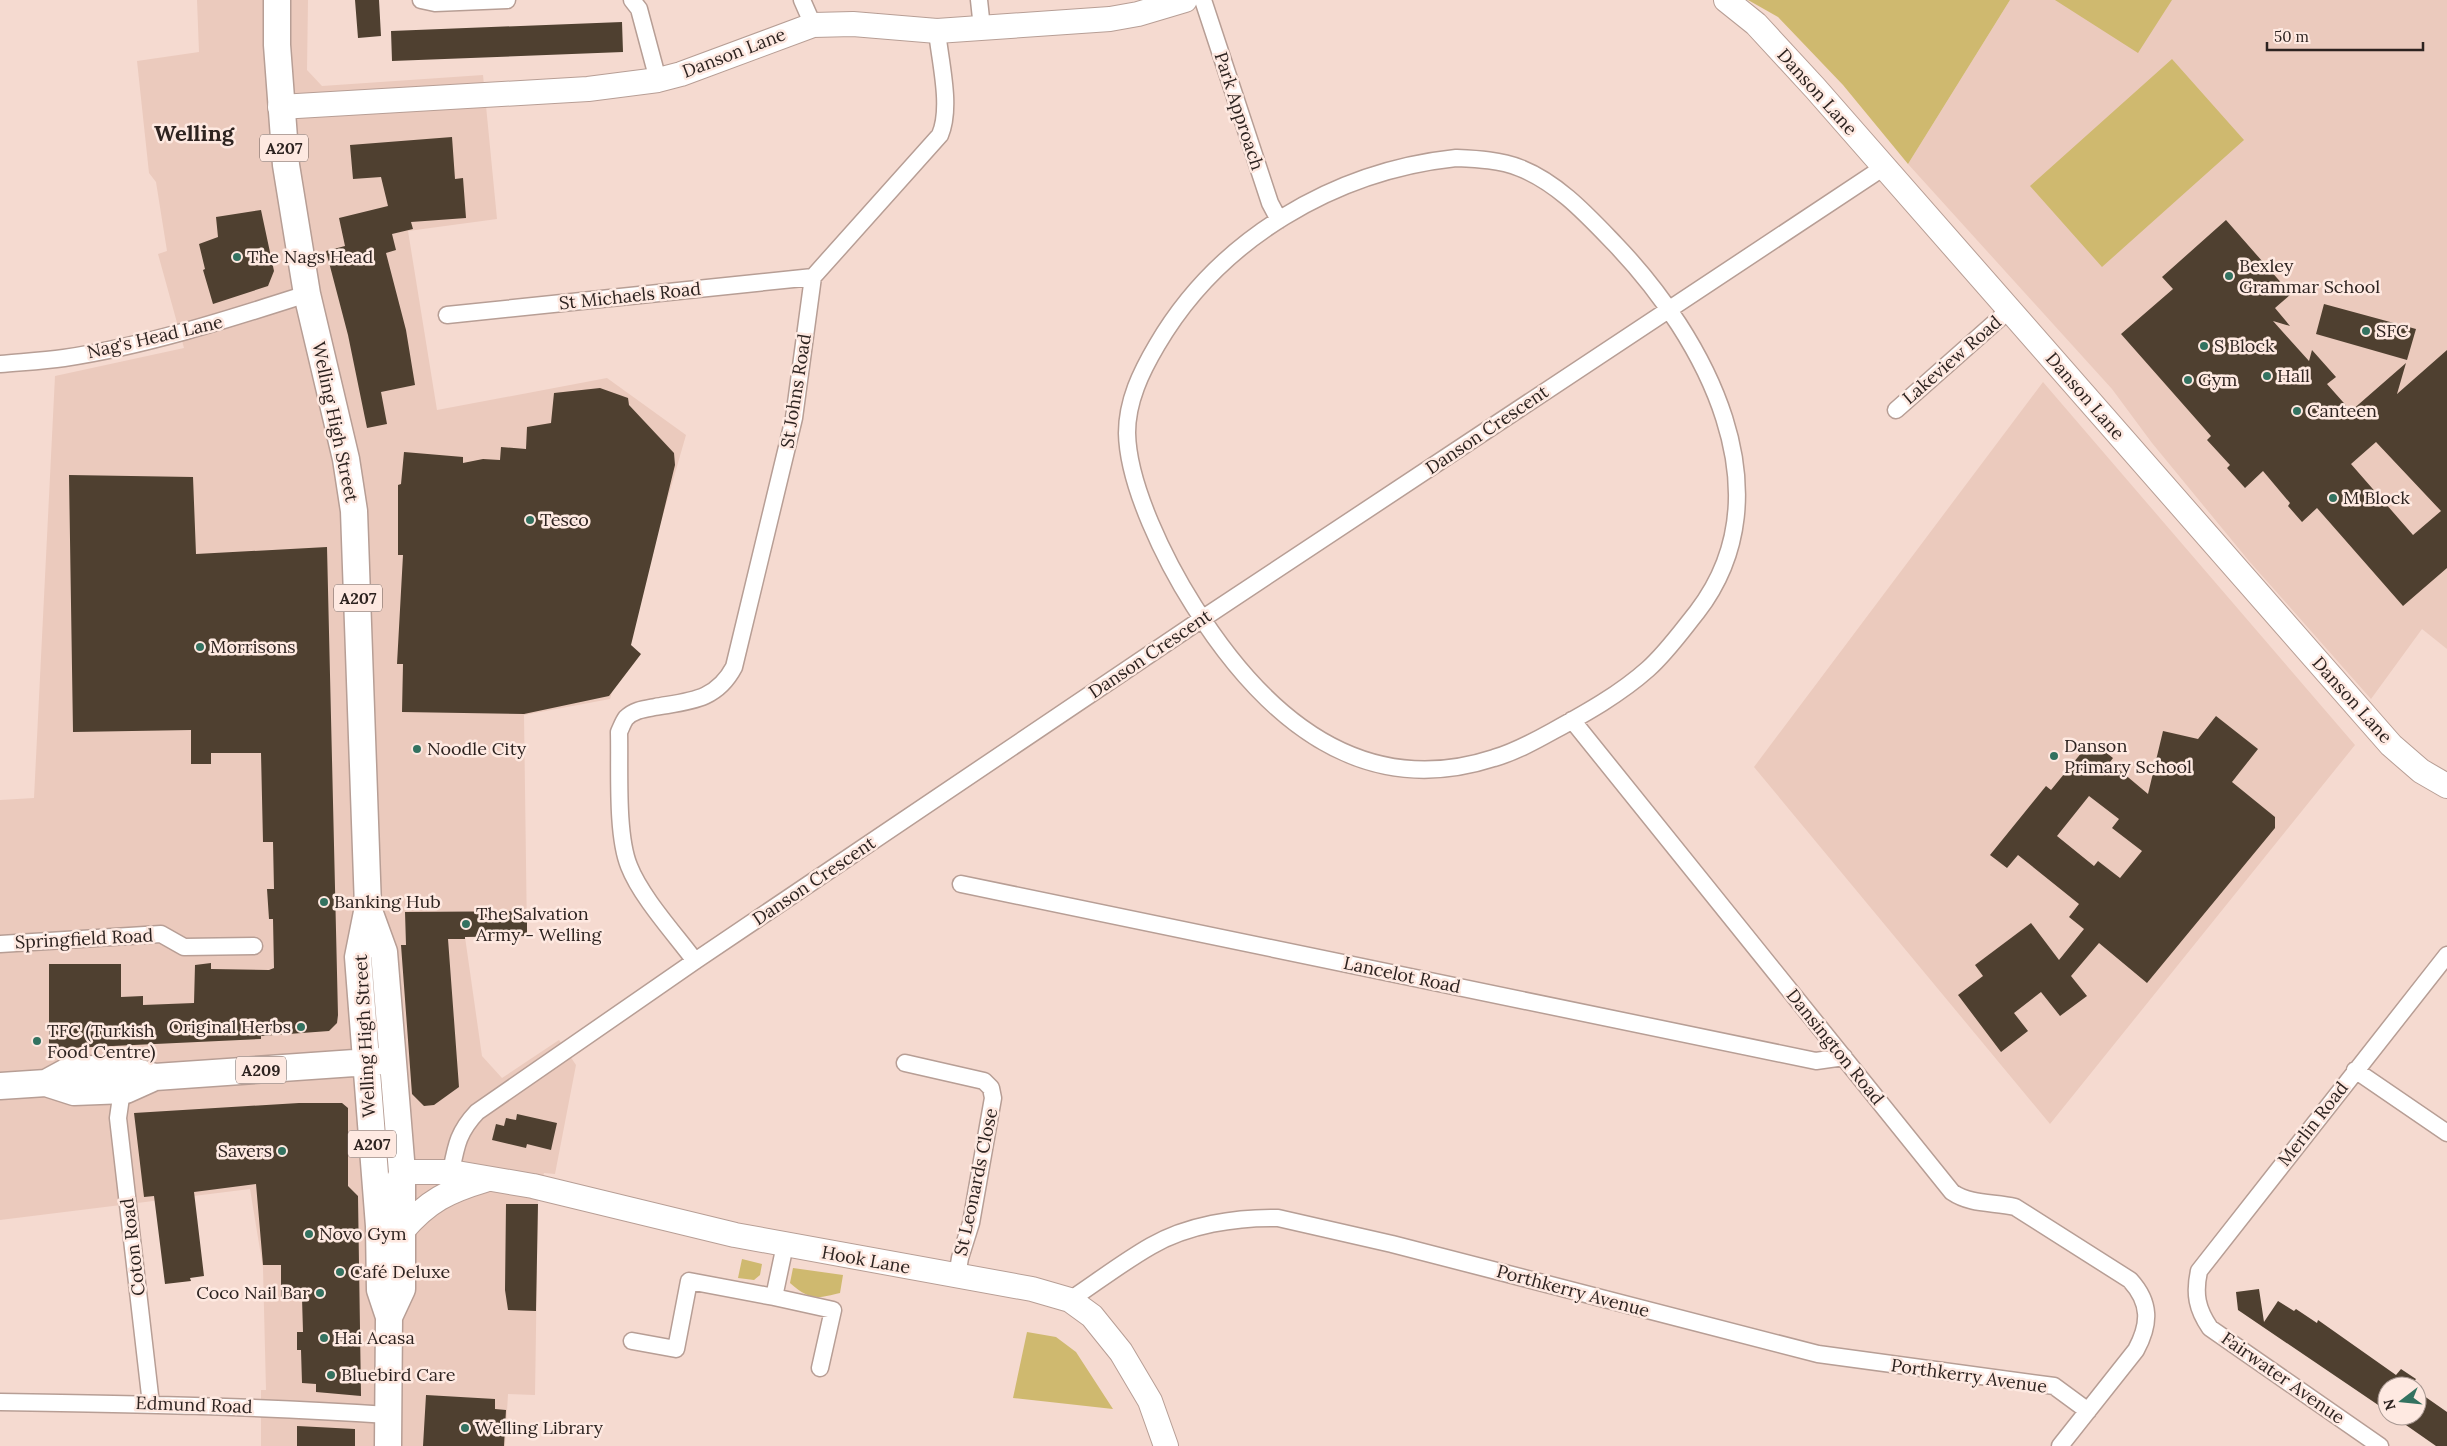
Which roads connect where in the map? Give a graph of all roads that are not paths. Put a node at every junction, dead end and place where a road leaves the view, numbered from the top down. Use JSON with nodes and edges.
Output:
{"nodes":[{"id":1,"x":277,"y":0,"type":"edge"},
{"id":2,"x":421,"y":0,"type":"edge"},
{"id":3,"x":507,"y":0,"type":"edge"},
{"id":4,"x":632,"y":0,"type":"edge"},
{"id":5,"x":802,"y":0,"type":"edge"},
{"id":6,"x":979,"y":0,"type":"edge"},
{"id":7,"x":1185,"y":0,"type":"edge"},
{"id":8,"x":1203,"y":0,"type":"edge"},
{"id":9,"x":1726,"y":0,"type":"edge"},
{"id":10,"x":813,"y":25,"type":"junction"},
{"id":11,"x":982,"y":28,"type":"junction"},
{"id":12,"x":937,"y":31,"type":"junction"},
{"id":13,"x":658,"y":80,"type":"junction"},
{"id":14,"x":280,"y":107,"type":"junction"},
{"id":15,"x":1884,"y":167,"type":"junction"},
{"id":16,"x":1280,"y":220,"type":"junction"},
{"id":17,"x":813,"y":276,"type":"junction"},
{"id":18,"x":307,"y":294,"type":"junction"},
{"id":19,"x":1669,"y":309,"type":"junction"},
{"id":20,"x":2009,"y":310,"type":"junction"},
{"id":21,"x":447,"y":315,"type":"dead end"},
{"id":22,"x":0,"y":364,"type":"edge"},
{"id":23,"x":1896,"y":410,"type":"dead end"},
{"id":24,"x":1202,"y":619,"type":"junction"},
{"id":25,"x":1572,"y":720,"type":"junction"},
{"id":26,"x":2447,"y":786,"type":"edge"},
{"id":27,"x":961,"y":884,"type":"dead end"},
{"id":28,"x":368,"y":907,"type":"junction"},
{"id":29,"x":0,"y":944,"type":"edge"},
{"id":30,"x":254,"y":946,"type":"dead end"},
{"id":31,"x":2447,"y":955,"type":"edge"},
{"id":32,"x":695,"y":961,"type":"junction"},
{"id":33,"x":1844,"y":1057,"type":"junction"},
{"id":34,"x":394,"y":1060,"type":"junction"},
{"id":35,"x":366,"y":1062,"type":"junction"},
{"id":36,"x":905,"y":1063,"type":"dead end"},
{"id":37,"x":2356,"y":1070,"type":"junction"},
{"id":38,"x":155,"y":1077,"type":"junction"},
{"id":39,"x":46,"y":1083,"type":"junction"},
{"id":40,"x":0,"y":1086,"type":"edge"},
{"id":41,"x":122,"y":1090,"type":"junction"},
{"id":42,"x":2447,"y":1134,"type":"edge"},
{"id":43,"x":402,"y":1172,"type":"junction"},
{"id":44,"x":451,"y":1172,"type":"junction"},
{"id":45,"x":489,"y":1179,"type":"junction"},
{"id":46,"x":391,"y":1228,"type":"junction"},
{"id":47,"x":785,"y":1245,"type":"junction"},
{"id":48,"x":957,"y":1276,"type":"junction"},
{"id":49,"x":774,"y":1297,"type":"junction"},
{"id":50,"x":1070,"y":1300,"type":"junction"},
{"id":51,"x":2197,"y":1301,"type":"joint"},
{"id":52,"x":632,"y":1341,"type":"dead end"},
{"id":53,"x":820,"y":1368,"type":"dead end"},
{"id":54,"x":0,"y":1402,"type":"edge"},
{"id":55,"x":151,"y":1404,"type":"junction"},
{"id":56,"x":2088,"y":1411,"type":"junction"},
{"id":57,"x":388,"y":1416,"type":"junction"},
{"id":58,"x":388,"y":1446,"type":"edge"},
{"id":59,"x":1166,"y":1446,"type":"edge"},
{"id":60,"x":2060,"y":1446,"type":"edge"},
{"id":61,"x":2380,"y":1446,"type":"edge"}],
"edges":[{"from":1,"to":14,"type":"main road","name":"Welling High Street","number":"A207"},
{"from":2,"to":3,"type":"street"},
{"from":4,"to":13,"type":"street"},
{"from":5,"to":10,"type":"street"},
{"from":6,"to":11,"type":"street"},
{"from":7,"to":11,"type":"street","name":"Danson Lane"},
{"from":8,"to":16,"type":"street","name":"Park Approach"},
{"from":9,"to":15,"type":"street","name":"Danson Lane"},
{"from":10,"to":12,"type":"street","name":"Danson Lane"},
{"from":10,"to":13,"type":"street","name":"Danson Lane"},
{"from":11,"to":12,"type":"street","name":"Danson Lane"},
{"from":12,"to":17,"type":"street"},
{"from":13,"to":14,"type":"street","name":"Danson Lane"},
{"from":14,"to":18,"type":"main road","name":"Welling High Street","number":"A207"},
{"from":15,"to":19,"type":"street","name":"Danson Crescent"},
{"from":15,"to":20,"type":"street","name":"Danson Lane"},
{"from":16,"to":19,"type":"street"},
{"from":16,"to":24,"type":"street"},
{"from":17,"to":21,"type":"street","name":"St Michaels Road"},
{"from":17,"to":32,"type":"street","name":"St Johns Road"},
{"from":18,"to":22,"type":"street","name":"Nag's Head Lane"},
{"from":18,"to":28,"type":"main road","name":"Welling High Street","number":"A207"},
{"from":19,"to":24,"type":"street","name":"Danson Crescent"},
{"from":19,"to":25,"type":"street"},
{"from":20,"to":23,"type":"street","name":"Lakeview Road"},
{"from":20,"to":26,"type":"street","name":"Danson Lane"},
{"from":24,"to":25,"type":"street"},
{"from":24,"to":32,"type":"street","name":"Danson Crescent"},
{"from":25,"to":33,"type":"street","name":"Dansington Road"},
{"from":27,"to":33,"type":"street","name":"Lancelot Road"},
{"from":28,"to":34,"type":"main road","name":"Welling High Street","number":"A207"},
{"from":28,"to":35,"type":"main road","name":"Welling High Street","number":"A207"},
{"from":29,"to":30,"type":"street","name":"Springfield Road"},
{"from":31,"to":37,"type":"street","name":"Merlin Road"},
{"from":32,"to":44,"type":"street","name":"Danson Crescent"},
{"from":33,"to":56,"type":"street","name":"Dansington Road"},
{"from":34,"to":35,"type":"main road","number":"A209"},
{"from":34,"to":43,"type":"main road","name":"Welling High Street","number":"A207"},
{"from":35,"to":38,"type":"main road","number":"A209"},
{"from":35,"to":46,"type":"main road","name":"Welling High Street","number":"A207"},
{"from":36,"to":48,"type":"street","name":"St Leonards Close"},
{"from":37,"to":42,"type":"street"},
{"from":37,"to":51,"type":"street","name":"Merlin Road"},
{"from":38,"to":39,"type":"main road","number":"A209"},
{"from":38,"to":41,"type":"main road","number":"A209"},
{"from":39,"to":40,"type":"main road","number":"A209"},
{"from":39,"to":41,"type":"main road","number":"A209"},
{"from":41,"to":55,"type":"street","name":"Coton Road"},
{"from":43,"to":44,"type":"street","name":"Hook Lane"},
{"from":43,"to":46,"type":"main road","name":"Welling High Street","number":"A207"},
{"from":44,"to":45,"type":"street","name":"Hook Lane"},
{"from":45,"to":46,"type":"street","name":"Hook Lane"},
{"from":45,"to":47,"type":"street","name":"Hook Lane"},
{"from":46,"to":57,"type":"main road","number":"A207"},
{"from":47,"to":48,"type":"street","name":"Hook Lane"},
{"from":47,"to":49,"type":"street"},
{"from":48,"to":50,"type":"street","name":"Hook Lane"},
{"from":49,"to":52,"type":"street"},
{"from":49,"to":53,"type":"street"},
{"from":50,"to":56,"type":"street","name":"Porthkerry Avenue"},
{"from":50,"to":59,"type":"street","name":"Hook Lane"},
{"from":51,"to":61,"type":"street","name":"Fairwater Avenue"},
{"from":54,"to":55,"type":"street","name":"Edmund Road"},
{"from":55,"to":57,"type":"street","name":"Edmund Road"},
{"from":56,"to":60,"type":"street"},
{"from":57,"to":58,"type":"main road","number":"A207"}]}
